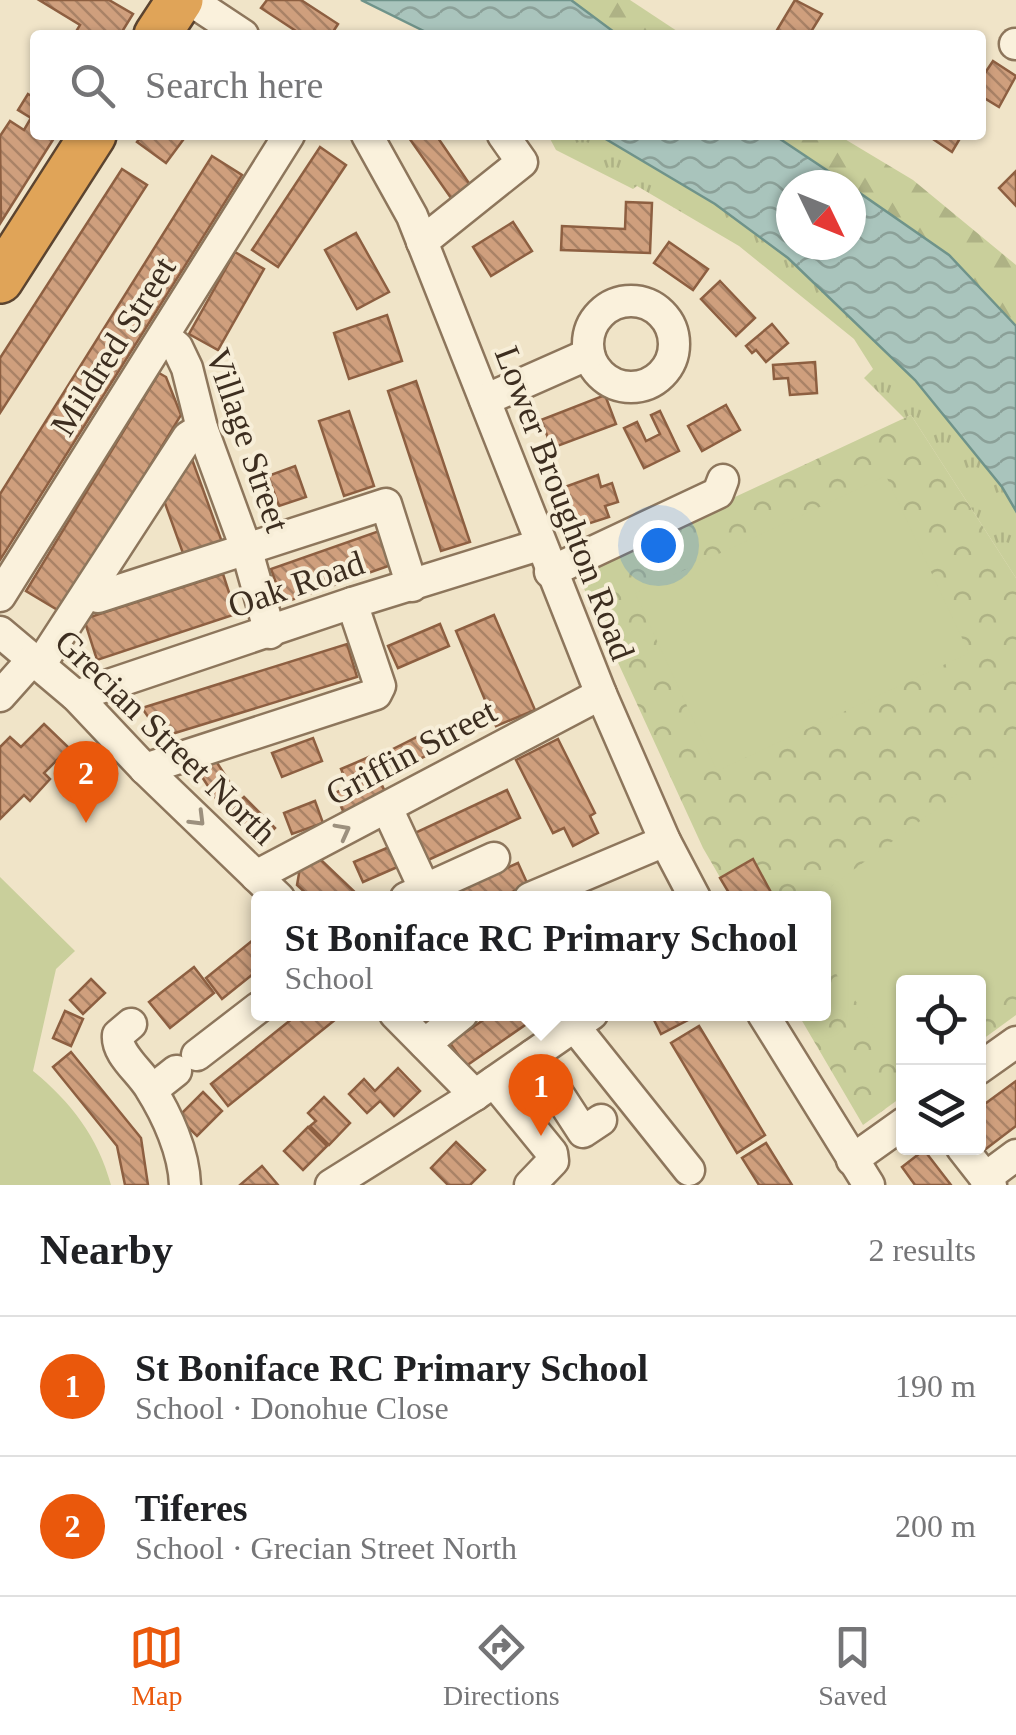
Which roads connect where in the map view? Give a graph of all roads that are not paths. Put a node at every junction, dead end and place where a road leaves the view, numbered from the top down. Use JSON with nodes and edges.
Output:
{"nodes":[{"id":1,"x":180,"y":0,"type":"edge"},
{"id":2,"x":190,"y":0,"type":"edge"},
{"id":3,"x":160,"y":30,"type":"edge"},
{"id":4,"x":236,"y":30,"type":"edge"},
{"id":5,"x":88,"y":140,"type":"edge"},
{"id":6,"x":286,"y":140,"type":"edge"},
{"id":7,"x":370,"y":140,"type":"edge"},
{"id":8,"x":507,"y":140,"type":"edge"},
{"id":9,"x":422,"y":242,"type":"junction"},
{"id":10,"x":7,"y":254,"type":"edge"},
{"id":11,"x":164,"y":336,"type":"junction"},
{"id":12,"x":589,"y":354,"type":"dead end"},
{"id":13,"x":485,"y":400,"type":"junction"},
{"id":14,"x":202,"y":428,"type":"junction"},
{"id":15,"x":723,"y":480,"type":"dead end"},
{"id":16,"x":247,"y":551,"type":"junction"},
{"id":17,"x":544,"y":558,"type":"junction"},
{"id":18,"x":412,"y":586,"type":"junction"},
{"id":19,"x":88,"y":593,"type":"junction"},
{"id":20,"x":0,"y":596,"type":"edge"},
{"id":21,"x":352,"y":602,"type":"junction"},
{"id":22,"x":0,"y":632,"type":"edge"},
{"id":23,"x":270,"y":632,"type":"junction"},
{"id":24,"x":36,"y":662,"type":"junction"},
{"id":25,"x":600,"y":694,"type":"junction"},
{"id":26,"x":0,"y":696,"type":"edge"},
{"id":27,"x":76,"y":696,"type":"junction"},
{"id":28,"x":145,"y":768,"type":"junction"},
{"id":29,"x":386,"y":808,"type":"junction"},
{"id":30,"x":665,"y":841,"type":"junction"},
{"id":31,"x":494,"y":858,"type":"dead end"},
{"id":32,"x":256,"y":876,"type":"junction"},
{"id":33,"x":272,"y":891,"type":"edge"},
{"id":34,"x":414,"y":891,"type":"edge"},
{"id":35,"x":422,"y":891,"type":"edge"},
{"id":36,"x":554,"y":891,"type":"edge"},
{"id":37,"x":692,"y":891,"type":"edge"},
{"id":38,"x":251,"y":1013,"type":"edge"},
{"id":39,"x":402,"y":1021,"type":"edge"},
{"id":40,"x":453,"y":1021,"type":"edge"},
{"id":41,"x":582,"y":1021,"type":"edge"},
{"id":42,"x":584,"y":1021,"type":"edge"},
{"id":43,"x":767,"y":1021,"type":"edge"},
{"id":44,"x":131,"y":1024,"type":"dead end"},
{"id":45,"x":1016,"y":1042,"type":"edge"},
{"id":46,"x":425,"y":1044,"type":"junction"},
{"id":47,"x":532,"y":1055,"type":"junction"},
{"id":48,"x":984,"y":1065,"type":"edge"},
{"id":49,"x":484,"y":1088,"type":"junction"},
{"id":50,"x":152,"y":1090,"type":"junction"},
{"id":51,"x":601,"y":1120,"type":"dead end"},
{"id":52,"x":896,"y":1132,"type":"edge"},
{"id":53,"x":968,"y":1155,"type":"edge"},
{"id":54,"x":1016,"y":1155,"type":"edge"},
{"id":55,"x":689,"y":1170,"type":"dead end"},
{"id":56,"x":860,"y":1173,"type":"edge"},
{"id":57,"x":988,"y":1181,"type":"edge"},
{"id":58,"x":185,"y":1185,"type":"edge"},
{"id":59,"x":330,"y":1185,"type":"edge"},
{"id":60,"x":530,"y":1185,"type":"edge"}],
"edges":[{"from":1,"to":3,"type":"highway"},
{"from":2,"to":4,"type":"street"},
{"from":5,"to":10,"type":"highway"},
{"from":6,"to":11,"type":"street","name":"Mildred Street"},
{"from":7,"to":9,"type":"street","name":"Lower Broughton Road"},
{"from":8,"to":9,"type":"street"},
{"from":9,"to":13,"type":"street","name":"Lower Broughton Road"},
{"from":11,"to":14,"type":"street","name":"Village Street"},
{"from":11,"to":20,"type":"street","name":"Mildred Street"},
{"from":12,"to":13,"type":"street"},
{"from":13,"to":17,"type":"street","name":"Lower Broughton Road"},
{"from":14,"to":16,"type":"street","name":"Village Street"},
{"from":14,"to":19,"type":"street"},
{"from":15,"to":17,"type":"street","name":"Oak Road"},
{"from":16,"to":18,"type":"street"},
{"from":16,"to":19,"type":"street"},
{"from":16,"to":23,"type":"street","name":"Village Street"},
{"from":17,"to":18,"type":"street","name":"Oak Road"},
{"from":17,"to":25,"type":"street","name":"Lower Broughton Road"},
{"from":18,"to":21,"type":"street","name":"Oak Road"},
{"from":19,"to":24,"type":"street"},
{"from":21,"to":23,"type":"street","name":"Oak Road"},
{"from":21,"to":28,"type":"street"},
{"from":22,"to":24,"type":"street","name":"Grecian Street North"},
{"from":23,"to":27,"type":"street","name":"Oak Road"},
{"from":24,"to":26,"type":"street"},
{"from":24,"to":27,"type":"street","name":"Grecian Street North"},
{"from":25,"to":29,"type":"street","name":"Griffin Street"},
{"from":25,"to":30,"type":"street","name":"Lower Broughton Road"},
{"from":27,"to":28,"type":"street","name":"Grecian Street North"},
{"from":28,"to":32,"type":"street","name":"Grecian Street North","one_way":true},
{"from":32,"to":29,"type":"street","name":"Griffin Street","one_way":true},
{"from":29,"to":34,"type":"street"},
{"from":30,"to":36,"type":"street"},
{"from":30,"to":37,"type":"street","name":"Lower Broughton Road"},
{"from":31,"to":35,"type":"street"},
{"from":32,"to":33,"type":"street","name":"Grecian Street North"},
{"from":38,"to":50,"type":"street"},
{"from":39,"to":46,"type":"street"},
{"from":40,"to":46,"type":"street"},
{"from":41,"to":47,"type":"street"},
{"from":42,"to":55,"type":"street"},
{"from":43,"to":56,"type":"street"},
{"from":44,"to":50,"type":"street"},
{"from":45,"to":48,"type":"street"},
{"from":46,"to":49,"type":"street"},
{"from":47,"to":49,"type":"street"},
{"from":47,"to":51,"type":"street"},
{"from":49,"to":59,"type":"street"},
{"from":49,"to":60,"type":"street"},
{"from":50,"to":58,"type":"street"},
{"from":52,"to":56,"type":"street"},
{"from":53,"to":57,"type":"street"},
{"from":54,"to":57,"type":"street"}]}
